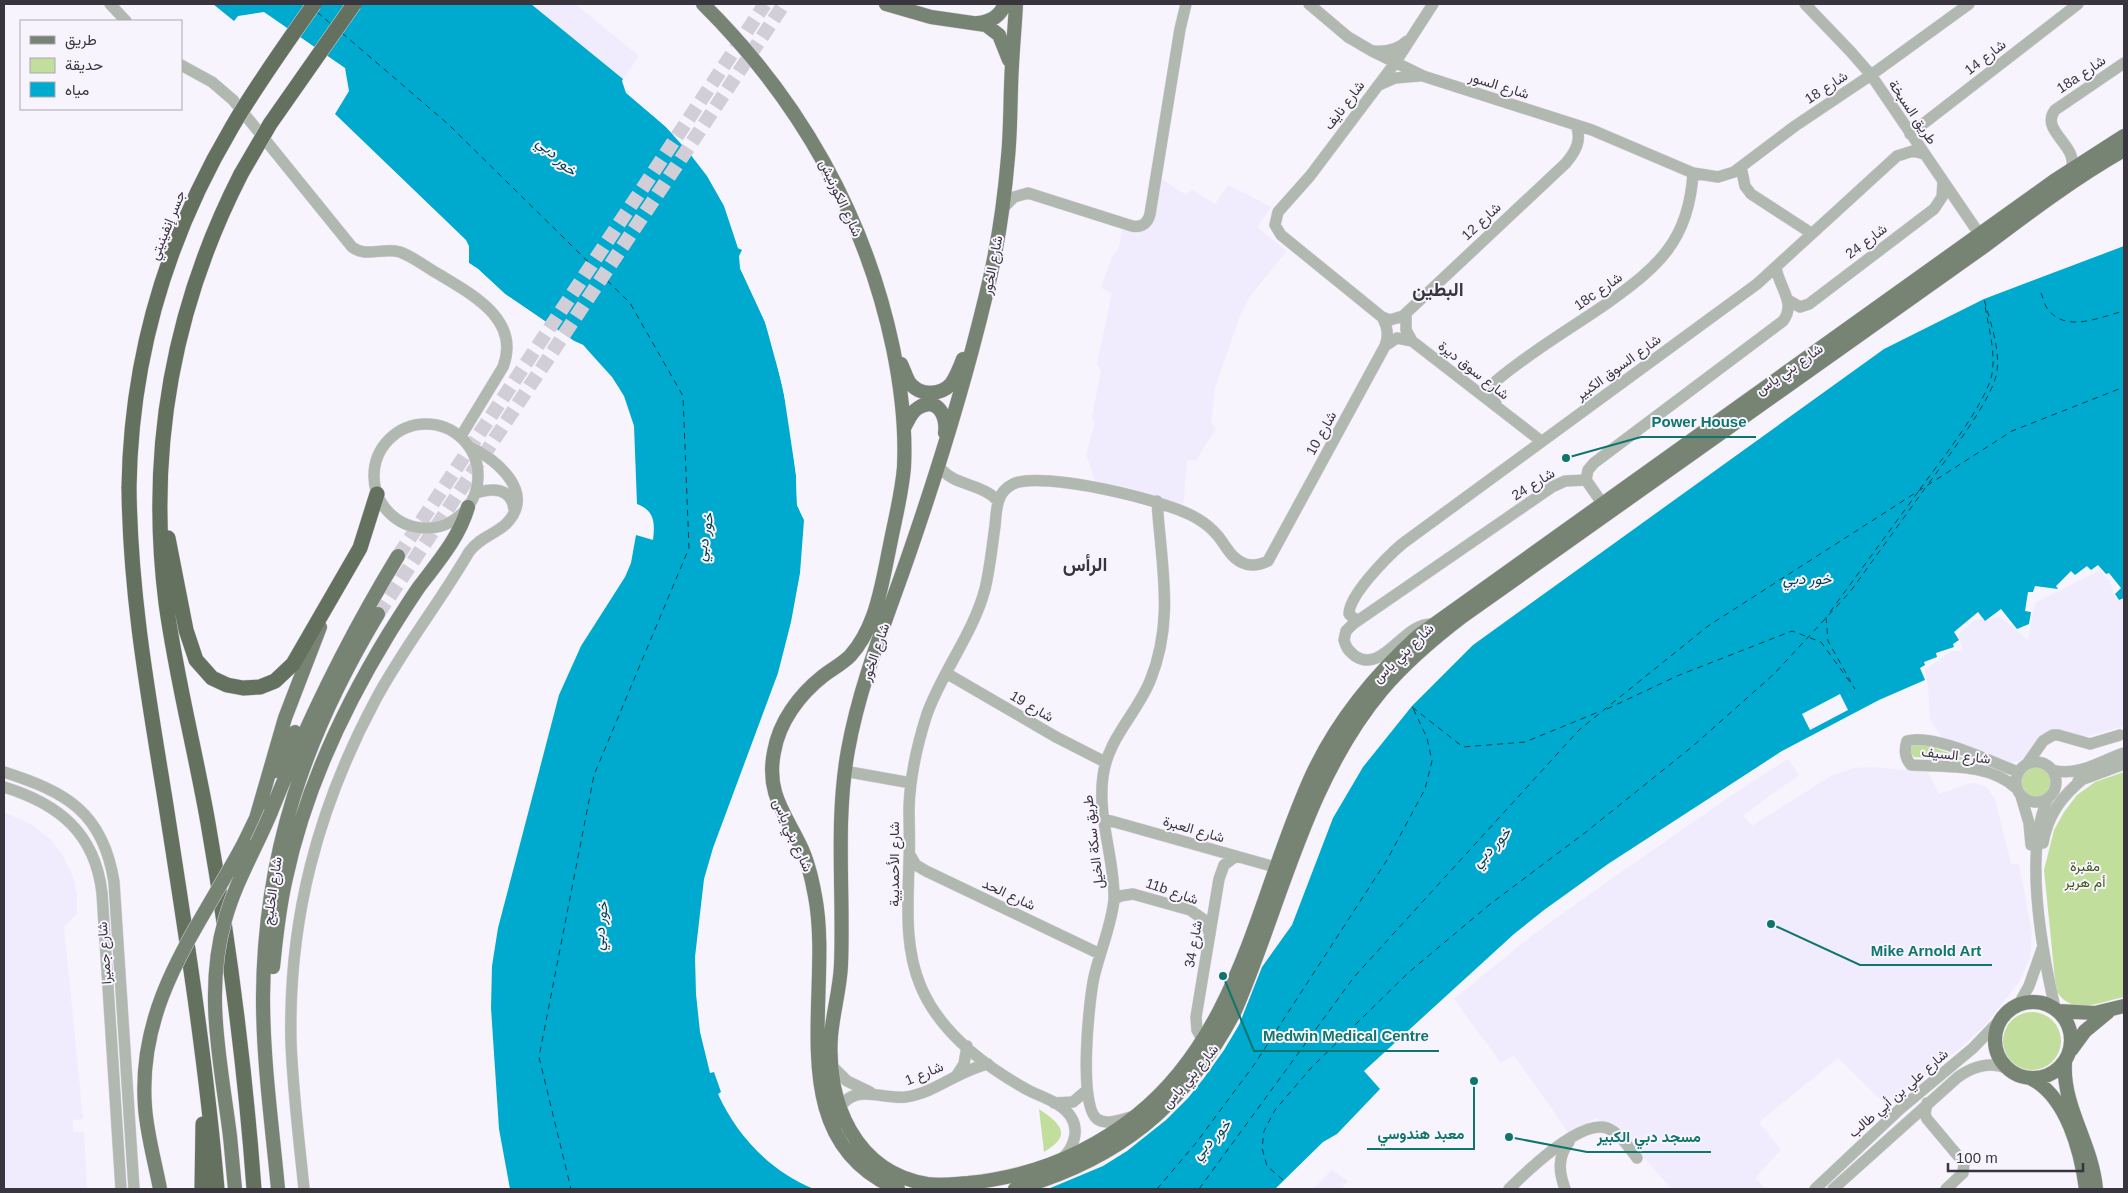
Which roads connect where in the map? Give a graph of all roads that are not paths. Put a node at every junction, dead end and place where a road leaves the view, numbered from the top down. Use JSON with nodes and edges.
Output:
{"nodes":[{"id":1,"x":110,"y":4,"type":"edge"},
{"id":2,"x":314,"y":4,"type":"edge"},
{"id":3,"x":354,"y":4,"type":"edge"},
{"id":4,"x":703,"y":4,"type":"edge"},
{"id":5,"x":886,"y":4,"type":"edge"},
{"id":6,"x":1005,"y":4,"type":"edge"},
{"id":7,"x":1016,"y":4,"type":"edge"},
{"id":8,"x":1186,"y":4,"type":"edge"},
{"id":9,"x":1309,"y":4,"type":"edge"},
{"id":10,"x":1433,"y":4,"type":"edge"},
{"id":11,"x":1804,"y":4,"type":"edge"},
{"id":12,"x":1969,"y":4,"type":"edge"},
{"id":13,"x":2078,"y":4,"type":"edge"},
{"id":14,"x":125,"y":20,"type":"edge"},
{"id":15,"x":978,"y":23,"type":"junction"},
{"id":16,"x":1410,"y":38,"type":"junction"},
{"id":17,"x":1372,"y":51,"type":"junction"},
{"id":18,"x":1395,"y":63,"type":"junction"},
{"id":19,"x":2124,"y":63,"type":"edge"},
{"id":20,"x":182,"y":66,"type":"edge"},
{"id":21,"x":1011,"y":68,"type":"junction"},
{"id":22,"x":1870,"y":75,"type":"junction"},
{"id":23,"x":1423,"y":76,"type":"junction"},
{"id":24,"x":1377,"y":86,"type":"junction"},
{"id":25,"x":1855,"y":86,"type":"junction"},
{"id":26,"x":1884,"y":95,"type":"junction"},
{"id":27,"x":1576,"y":124,"type":"junction"},
{"id":28,"x":1910,"y":134,"type":"junction"},
{"id":29,"x":2124,"y":136,"type":"edge"},
{"id":30,"x":2124,"y":150,"type":"edge"},
{"id":31,"x":1924,"y":154,"type":"junction"},
{"id":32,"x":1741,"y":167,"type":"junction"},
{"id":33,"x":2071,"y":169,"type":"junction"},
{"id":34,"x":1693,"y":173,"type":"junction"},
{"id":35,"x":1943,"y":182,"type":"junction"},
{"id":36,"x":1003,"y":208,"type":"junction"},
{"id":37,"x":1811,"y":233,"type":"junction"},
{"id":38,"x":1982,"y":240,"type":"junction"},
{"id":39,"x":1776,"y":267,"type":"junction"},
{"id":40,"x":1788,"y":300,"type":"junction"},
{"id":41,"x":1406,"y":313,"type":"junction"},
{"id":42,"x":1382,"y":317,"type":"junction"},
{"id":43,"x":977,"y":330,"type":"junction"},
{"id":44,"x":891,"y":338,"type":"junction"},
{"id":45,"x":1412,"y":341,"type":"junction"},
{"id":46,"x":1385,"y":346,"type":"junction"},
{"id":47,"x":1497,"y":407,"type":"junction"},
{"id":48,"x":904,"y":428,"type":"junction"},
{"id":49,"x":461,"y":436,"type":"junction"},
{"id":50,"x":1541,"y":441,"type":"junction"},
{"id":51,"x":470,"y":447,"type":"junction"},
{"id":52,"x":941,"y":461,"type":"junction"},
{"id":53,"x":954,"y":478,"type":"junction"},
{"id":54,"x":1586,"y":480,"type":"junction"},
{"id":55,"x":933,"y":485,"type":"junction"},
{"id":56,"x":1007,"y":488,"type":"junction"},
{"id":57,"x":988,"y":491,"type":"junction"},
{"id":58,"x":476,"y":493,"type":"junction"},
{"id":59,"x":377,"y":494,"type":"junction"},
{"id":60,"x":998,"y":501,"type":"junction"},
{"id":61,"x":1157,"y":501,"type":"junction"},
{"id":62,"x":1602,"y":503,"type":"junction"},
{"id":63,"x":468,"y":508,"type":"junction"},
{"id":64,"x":160,"y":509,"type":"junction"},
{"id":65,"x":514,"y":510,"type":"junction"},
{"id":66,"x":398,"y":556,"type":"tunnel mouth"},
{"id":67,"x":329,"y":600,"type":"junction"},
{"id":68,"x":378,"y":614,"type":"tunnel mouth"},
{"id":69,"x":1356,"y":622,"type":"junction"},
{"id":70,"x":1433,"y":624,"type":"junction"},
{"id":71,"x":348,"y":643,"type":"junction"},
{"id":72,"x":1407,"y":655,"type":"junction"},
{"id":73,"x":946,"y":674,"type":"junction"},
{"id":74,"x":1361,"y":695,"type":"junction"},
{"id":75,"x":2120,"y":735,"type":"dead end"},
{"id":76,"x":1345,"y":744,"type":"junction"},
{"id":77,"x":2041,"y":746,"type":"junction"},
{"id":78,"x":2124,"y":753,"type":"edge"},
{"id":79,"x":1105,"y":762,"type":"junction"},
{"id":80,"x":2027,"y":764,"type":"junction"},
{"id":81,"x":2124,"y":764,"type":"edge"},
{"id":82,"x":2050,"y":768,"type":"junction"},
{"id":83,"x":844,"y":770,"type":"junction"},
{"id":84,"x":4,"y":772,"type":"edge"},
{"id":85,"x":2018,"y":772,"type":"junction"},
{"id":86,"x":2084,"y":778,"type":"junction"},
{"id":87,"x":911,"y":783,"type":"junction"},
{"id":88,"x":4,"y":786,"type":"edge"},
{"id":89,"x":2019,"y":792,"type":"junction"},
{"id":90,"x":2052,"y":794,"type":"junction"},
{"id":91,"x":1104,"y":819,"type":"junction"},
{"id":92,"x":255,"y":822,"type":"junction"},
{"id":93,"x":910,"y":855,"type":"junction"},
{"id":94,"x":1236,"y":856,"type":"junction"},
{"id":95,"x":1275,"y":868,"type":"junction"},
{"id":96,"x":2036,"y":871,"type":"junction"},
{"id":97,"x":1114,"y":900,"type":"junction"},
{"id":98,"x":1210,"y":934,"type":"junction"},
{"id":99,"x":2042,"y":950,"type":"junction"},
{"id":100,"x":1100,"y":954,"type":"junction"},
{"id":101,"x":818,"y":978,"type":"junction"},
{"id":102,"x":840,"y":980,"type":"junction"},
{"id":103,"x":2018,"y":1004,"type":"junction"},
{"id":104,"x":2117,"y":1008,"type":"edge"},
{"id":105,"x":2057,"y":1009,"type":"junction"},
{"id":106,"x":2000,"y":1020,"type":"junction"},
{"id":107,"x":1203,"y":1041,"type":"junction"},
{"id":108,"x":967,"y":1046,"type":"junction"},
{"id":109,"x":265,"y":1048,"type":"junction"},
{"id":110,"x":2067,"y":1058,"type":"junction"},
{"id":111,"x":831,"y":1064,"type":"junction"},
{"id":112,"x":988,"y":1064,"type":"junction"},
{"id":113,"x":2006,"y":1068,"type":"junction"},
{"id":114,"x":957,"y":1075,"type":"junction"},
{"id":115,"x":2030,"y":1078,"type":"junction"},
{"id":116,"x":205,"y":1085,"type":"junction"},
{"id":117,"x":1086,"y":1090,"type":"junction"},
{"id":118,"x":874,"y":1094,"type":"junction"},
{"id":119,"x":1054,"y":1103,"type":"junction"},
{"id":120,"x":1927,"y":1103,"type":"junction"},
{"id":121,"x":839,"y":1108,"type":"junction"},
{"id":122,"x":1135,"y":1116,"type":"junction"},
{"id":123,"x":1572,"y":1138,"type":"junction"},
{"id":124,"x":1637,"y":1158,"type":"dead end"},
{"id":125,"x":1056,"y":1162,"type":"junction"},
{"id":126,"x":1534,"y":1166,"type":"junction"},
{"id":127,"x":1564,"y":1185,"type":"edge"},
{"id":128,"x":1839,"y":1187,"type":"edge"},
{"id":129,"x":121,"y":1189,"type":"edge"},
{"id":130,"x":134,"y":1189,"type":"edge"},
{"id":131,"x":160,"y":1189,"type":"edge"},
{"id":132,"x":202,"y":1189,"type":"edge"},
{"id":133,"x":217,"y":1189,"type":"edge"},
{"id":134,"x":234,"y":1189,"type":"edge"},
{"id":135,"x":254,"y":1189,"type":"edge"},
{"id":136,"x":278,"y":1189,"type":"edge"},
{"id":137,"x":304,"y":1189,"type":"edge"},
{"id":138,"x":898,"y":1189,"type":"edge"},
{"id":139,"x":1015,"y":1189,"type":"edge"},
{"id":140,"x":1509,"y":1189,"type":"edge"},
{"id":141,"x":1815,"y":1189,"type":"edge"},
{"id":142,"x":1946,"y":1189,"type":"edge"},
{"id":143,"x":2086,"y":1189,"type":"edge"},
{"id":144,"x":2096,"y":1189,"type":"edge"}],
"edges":[{"from":1,"to":14,"type":"street"},
{"from":2,"to":116,"type":"highway","name":"جسر إنفينيتي","bridge":true},
{"from":3,"to":64,"type":"highway","bridge":true},
{"from":4,"to":44,"type":"main road","name":"شارع الكورنيش"},
{"from":5,"to":15,"type":"main road"},
{"from":6,"to":15,"type":"main road"},
{"from":7,"to":21,"type":"main road","name":"شارع الخور"},
{"from":8,"to":36,"type":"street"},
{"from":9,"to":17,"type":"street","name":"شارع السور"},
{"from":10,"to":16,"type":"street","name":"شارع نايف"},
{"from":11,"to":22,"type":"street","name":"طريق السبخة"},
{"from":12,"to":22,"type":"street","name":"شارع 18"},
{"from":13,"to":28,"type":"street","name":"شارع 14"},
{"from":15,"to":21,"type":"main road"},
{"from":16,"to":17,"type":"street"},
{"from":16,"to":18,"type":"street","name":"شارع نايف"},
{"from":17,"to":18,"type":"street","name":"شارع السور"},
{"from":18,"to":23,"type":"street","name":"شارع السور"},
{"from":18,"to":24,"type":"street","name":"شارع نايف"},
{"from":19,"to":33,"type":"street","name":"18a شارع"},
{"from":20,"to":49,"type":"street"},
{"from":21,"to":36,"type":"main road","name":"شارع الخور"},
{"from":22,"to":25,"type":"street","name":"شارع 18"},
{"from":22,"to":26,"type":"street","name":"طريق السبخة"},
{"from":23,"to":24,"type":"street"},
{"from":23,"to":27,"type":"street","name":"شارع السور"},
{"from":24,"to":42,"type":"street","name":"شارع نايف"},
{"from":25,"to":26,"type":"street"},
{"from":25,"to":32,"type":"street","name":"شارع 18"},
{"from":26,"to":28,"type":"street","name":"طريق السبخة"},
{"from":27,"to":34,"type":"street","name":"شارع السور"},
{"from":27,"to":41,"type":"street","name":"شارع 12"},
{"from":28,"to":31,"type":"street","name":"طريق السبخة"},
{"from":29,"to":33,"type":"main road","name":"شارع بني ياس"},
{"from":30,"to":38,"type":"main road","name":"شارع بني ياس"},
{"from":31,"to":35,"type":"street","name":"طريق السبخة"},
{"from":31,"to":37,"type":"street","name":"شارع السوق الكبير"},
{"from":32,"to":34,"type":"street","name":"شارع 18"},
{"from":32,"to":37,"type":"street"},
{"from":33,"to":38,"type":"main road","name":"شارع بني ياس"},
{"from":34,"to":47,"type":"street","name":"18c شارع"},
{"from":35,"to":38,"type":"street","name":"طريق السبخة"},
{"from":35,"to":40,"type":"street","name":"شارع 24"},
{"from":36,"to":43,"type":"main road","name":"شارع الخور"},
{"from":37,"to":39,"type":"street","name":"شارع السوق الكبير"},
{"from":38,"to":62,"type":"main road","name":"شارع بني ياس"},
{"from":38,"to":72,"type":"main road","name":"شارع بني ياس"},
{"from":39,"to":40,"type":"street"},
{"from":39,"to":50,"type":"street","name":"شارع السوق الكبير"},
{"from":40,"to":54,"type":"street"},
{"from":41,"to":42,"type":"street"},
{"from":41,"to":45,"type":"street"},
{"from":42,"to":46,"type":"street"},
{"from":43,"to":44,"type":"main road"},
{"from":43,"to":52,"type":"main road","name":"شارع الخور"},
{"from":44,"to":48,"type":"main road","name":"شارع الكورنيش"},
{"from":45,"to":46,"type":"street"},
{"from":45,"to":47,"type":"street","name":"شارع سوق ديرة"},
{"from":46,"to":61,"type":"street","name":"شارع 10"},
{"from":47,"to":50,"type":"street","name":"شارع سوق ديرة"},
{"from":48,"to":52,"type":"main road"},
{"from":48,"to":101,"type":"main road","name":"شارع بني ياس"},
{"from":49,"to":51,"type":"street"},
{"from":49,"to":59,"type":"street"},
{"from":50,"to":69,"type":"street","name":"شارع السوق الكبير"},
{"from":51,"to":58,"type":"street"},
{"from":51,"to":65,"type":"street"},
{"from":52,"to":53,"type":"street"},
{"from":52,"to":55,"type":"main road","name":"شارع الخور"},
{"from":53,"to":55,"type":"street"},
{"from":53,"to":57,"type":"street"},
{"from":54,"to":62,"type":"street"},
{"from":54,"to":69,"type":"street","name":"شارع 24"},
{"from":55,"to":83,"type":"main road","name":"شارع الخور"},
{"from":56,"to":57,"type":"street"},
{"from":56,"to":60,"type":"street"},
{"from":56,"to":61,"type":"street"},
{"from":57,"to":60,"type":"street"},
{"from":58,"to":63,"type":"street"},
{"from":58,"to":65,"type":"street"},
{"from":59,"to":63,"type":"street"},
{"from":59,"to":67,"type":"highway"},
{"from":60,"to":73,"type":"street","name":"شارع الأحمديية"},
{"from":61,"to":79,"type":"street","name":"طريق سكة الخيل"},
{"from":62,"to":70,"type":"main road","name":"شارع بني ياس"},
{"from":63,"to":109,"type":"main road"},
{"from":64,"to":67,"type":"highway"},
{"from":64,"to":135,"type":"highway"},
{"from":65,"to":137,"type":"street"},
{"from":66,"to":71,"type":"main road","name":"شارع الخليج"},
{"from":67,"to":92,"type":"main road"},
{"from":68,"to":109,"type":"main road","name":"شارع الخليج"},
{"from":69,"to":70,"type":"street","name":"شارع 24"},
{"from":70,"to":72,"type":"main road","name":"شارع بني ياس"},
{"from":71,"to":92,"type":"main road","name":"شارع الخليج"},
{"from":71,"to":134,"type":"main road","name":"شارع الخليج","bridge":true},
{"from":72,"to":74,"type":"main road","name":"شارع بني ياس"},
{"from":72,"to":76,"type":"main road","name":"شارع بني ياس"},
{"from":73,"to":79,"type":"street","name":"شارع 19"},
{"from":73,"to":87,"type":"street","name":"شارع الأحمديية"},
{"from":74,"to":76,"type":"main road"},
{"from":74,"to":95,"type":"main road","name":"شارع بني ياس"},
{"from":75,"to":77,"type":"street"},
{"from":76,"to":139,"type":"main road","name":"شارع بني ياس"},
{"from":77,"to":80,"type":"street"},
{"from":77,"to":82,"type":"street"},
{"from":78,"to":82,"type":"street"},
{"from":79,"to":91,"type":"street","name":"طريق سكة الخيل"},
{"from":80,"to":82,"type":"street"},
{"from":80,"to":85,"type":"street"},
{"from":81,"to":86,"type":"street"},
{"from":82,"to":90,"type":"street"},
{"from":83,"to":87,"type":"street"},
{"from":83,"to":102,"type":"main road","name":"شارع الخور"},
{"from":84,"to":130,"type":"street","name":"شارع جميرا"},
{"from":85,"to":89,"type":"street"},
{"from":85,"to":89,"type":"street","name":"شارع السيف"},
{"from":86,"to":90,"type":"street"},
{"from":86,"to":96,"type":"street"},
{"from":87,"to":93,"type":"street","name":"شارع الأحمديية"},
{"from":88,"to":129,"type":"street","name":"شارع جميرا"},
{"from":89,"to":90,"type":"street"},
{"from":89,"to":96,"type":"street"},
{"from":90,"to":96,"type":"street"},
{"from":91,"to":94,"type":"street","name":"شارع العبرة"},
{"from":91,"to":97,"type":"street","name":"طريق سكة الخيل"},
{"from":92,"to":131,"type":"main road","name":"شارع الخليج","bridge":true},
{"from":93,"to":100,"type":"street","name":"شارع الحد"},
{"from":93,"to":108,"type":"street","name":"شارع الأحمديية"},
{"from":94,"to":95,"type":"street","name":"شارع العبرة"},
{"from":94,"to":98,"type":"street","name":"شارع 34"},
{"from":95,"to":107,"type":"main road","name":"شارع بني ياس"},
{"from":96,"to":99,"type":"street"},
{"from":97,"to":98,"type":"street","name":"11b شارع"},
{"from":97,"to":100,"type":"street","name":"طريق سكة الخيل"},
{"from":98,"to":107,"type":"street","name":"شارع 34"},
{"from":99,"to":103,"type":"street"},
{"from":99,"to":105,"type":"street"},
{"from":100,"to":117,"type":"street","name":"طريق سكة الخيل"},
{"from":101,"to":102,"type":"main road"},
{"from":101,"to":138,"type":"main road","name":"شارع بني ياس"},
{"from":102,"to":111,"type":"main road","name":"شارع الخور"},
{"from":103,"to":105,"type":"main road"},
{"from":103,"to":106,"type":"main road"},
{"from":104,"to":105,"type":"main road"},
{"from":104,"to":110,"type":"main road"},
{"from":105,"to":110,"type":"main road"},
{"from":106,"to":113,"type":"main road"},
{"from":106,"to":141,"type":"street","name":"شارع علي بن أبي طالب"},
{"from":107,"to":122,"type":"main road","name":"شارع بني ياس"},
{"from":108,"to":112,"type":"street","name":"شارع الأحمديية"},
{"from":108,"to":114,"type":"street","name":"شارع 1"},
{"from":109,"to":136,"type":"main road","name":"شارع الخليج"},
{"from":110,"to":115,"type":"main road"},
{"from":110,"to":144,"type":"main road"},
{"from":111,"to":118,"type":"street","name":"شارع 1"},
{"from":111,"to":121,"type":"main road","name":"شارع الخور"},
{"from":112,"to":114,"type":"street","name":"شارع 1"},
{"from":112,"to":119,"type":"street","name":"شارع الأحمديية"},
{"from":113,"to":115,"type":"main road"},
{"from":113,"to":120,"type":"street"},
{"from":114,"to":118,"type":"street","name":"شارع 1"},
{"from":115,"to":143,"type":"main road"},
{"from":116,"to":132,"type":"highway"},
{"from":116,"to":133,"type":"highway"},
{"from":117,"to":119,"type":"street"},
{"from":117,"to":122,"type":"street","name":"طريق سكة الخيل"},
{"from":118,"to":121,"type":"street","name":"شارع 1"},
{"from":119,"to":125,"type":"street","name":"شارع الأحمديية"},
{"from":120,"to":128,"type":"street"},
{"from":120,"to":142,"type":"street"},
{"from":121,"to":125,"type":"main road","name":"شارع بني ياس"},
{"from":122,"to":125,"type":"main road","name":"شارع بني ياس"},
{"from":123,"to":124,"type":"street"},
{"from":123,"to":126,"type":"street"},
{"from":123,"to":127,"type":"street"},
{"from":126,"to":127,"type":"street"},
{"from":126,"to":140,"type":"street"}]}
